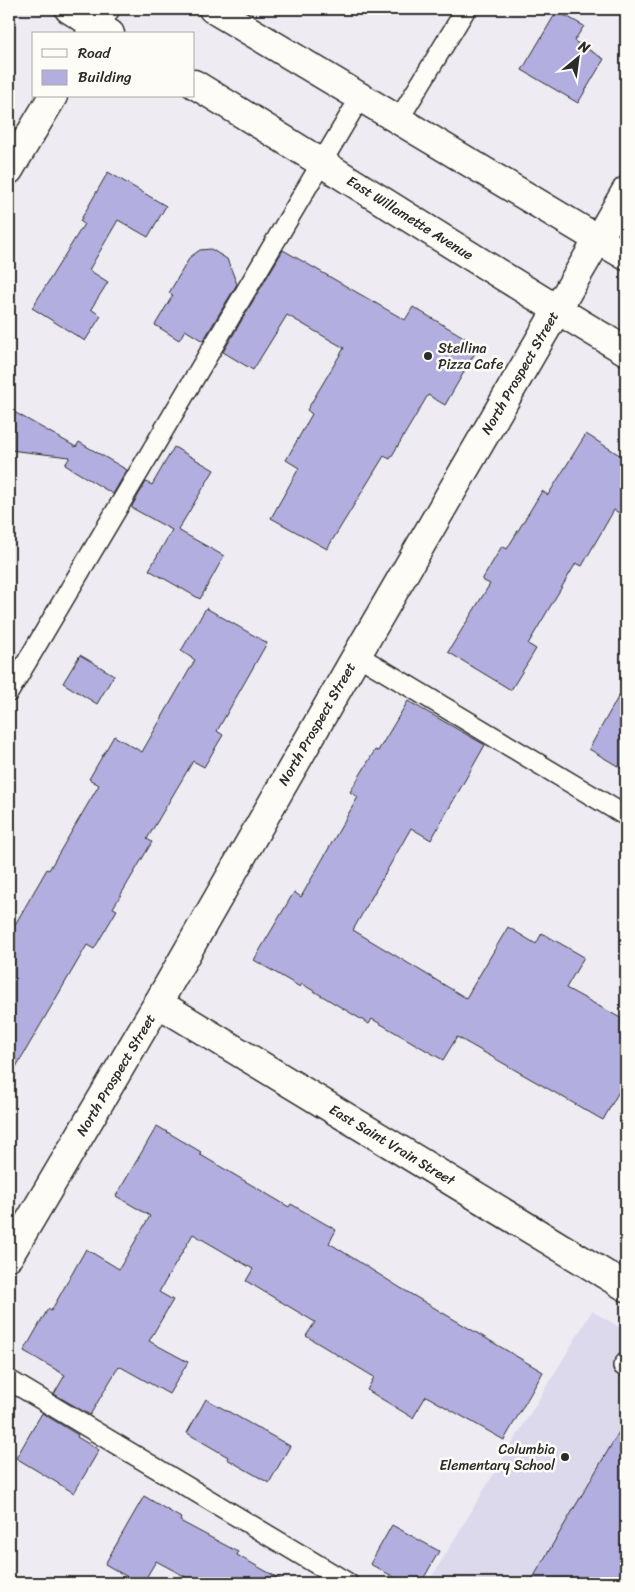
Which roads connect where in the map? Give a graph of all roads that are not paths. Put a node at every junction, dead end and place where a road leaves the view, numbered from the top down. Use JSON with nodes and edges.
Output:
{"nodes":[{"id":1,"x":69,"y":9,"type":"edge"},
{"id":2,"x":214,"y":9,"type":"edge"},
{"id":3,"x":466,"y":9,"type":"edge"},
{"id":4,"x":100,"y":25,"type":"edge"},
{"id":5,"x":195,"y":85,"type":"edge"},
{"id":6,"x":360,"y":96,"type":"junction"},
{"id":7,"x":52,"y":98,"type":"edge"},
{"id":8,"x":399,"y":119,"type":"junction"},
{"id":9,"x":322,"y":162,"type":"junction"},
{"id":10,"x":9,"y":170,"type":"edge"},
{"id":11,"x":626,"y":191,"type":"edge"},
{"id":12,"x":598,"y":239,"type":"junction"},
{"id":13,"x":626,"y":256,"type":"edge"},
{"id":14,"x":556,"y":310,"type":"junction"},
{"id":15,"x":626,"y":351,"type":"edge"},
{"id":16,"x":357,"y":655,"type":"junction"},
{"id":17,"x":9,"y":692,"type":"edge"},
{"id":18,"x":626,"y":816,"type":"edge"},
{"id":19,"x":158,"y":1003,"type":"junction"},
{"id":20,"x":9,"y":1256,"type":"edge"},
{"id":21,"x":626,"y":1287,"type":"edge"},
{"id":22,"x":9,"y":1380,"type":"edge"},
{"id":23,"x":348,"y":1583,"type":"edge"}],
"edges":[{"from":1,"to":4,"type":"street"},
{"from":2,"to":6,"type":"street"},
{"from":3,"to":8,"type":"lane"},
{"from":5,"to":9,"type":"street","name":"East Willamette Avenue"},
{"from":6,"to":8,"type":"street"},
{"from":6,"to":9,"type":"lane"},
{"from":7,"to":10,"type":"street"},
{"from":8,"to":12,"type":"street"},
{"from":9,"to":14,"type":"street","name":"East Willamette Avenue"},
{"from":9,"to":17,"type":"lane"},
{"from":11,"to":12,"type":"street","name":"North Prospect Street"},
{"from":12,"to":13,"type":"street"},
{"from":12,"to":14,"type":"street","name":"North Prospect Street"},
{"from":14,"to":15,"type":"street","name":"East Willamette Avenue"},
{"from":14,"to":16,"type":"street","name":"North Prospect Street"},
{"from":16,"to":18,"type":"lane"},
{"from":16,"to":19,"type":"street","name":"North Prospect Street"},
{"from":19,"to":20,"type":"street","name":"North Prospect Street"},
{"from":19,"to":21,"type":"street","name":"East Saint Vrain Street"},
{"from":22,"to":23,"type":"lane"}]}
